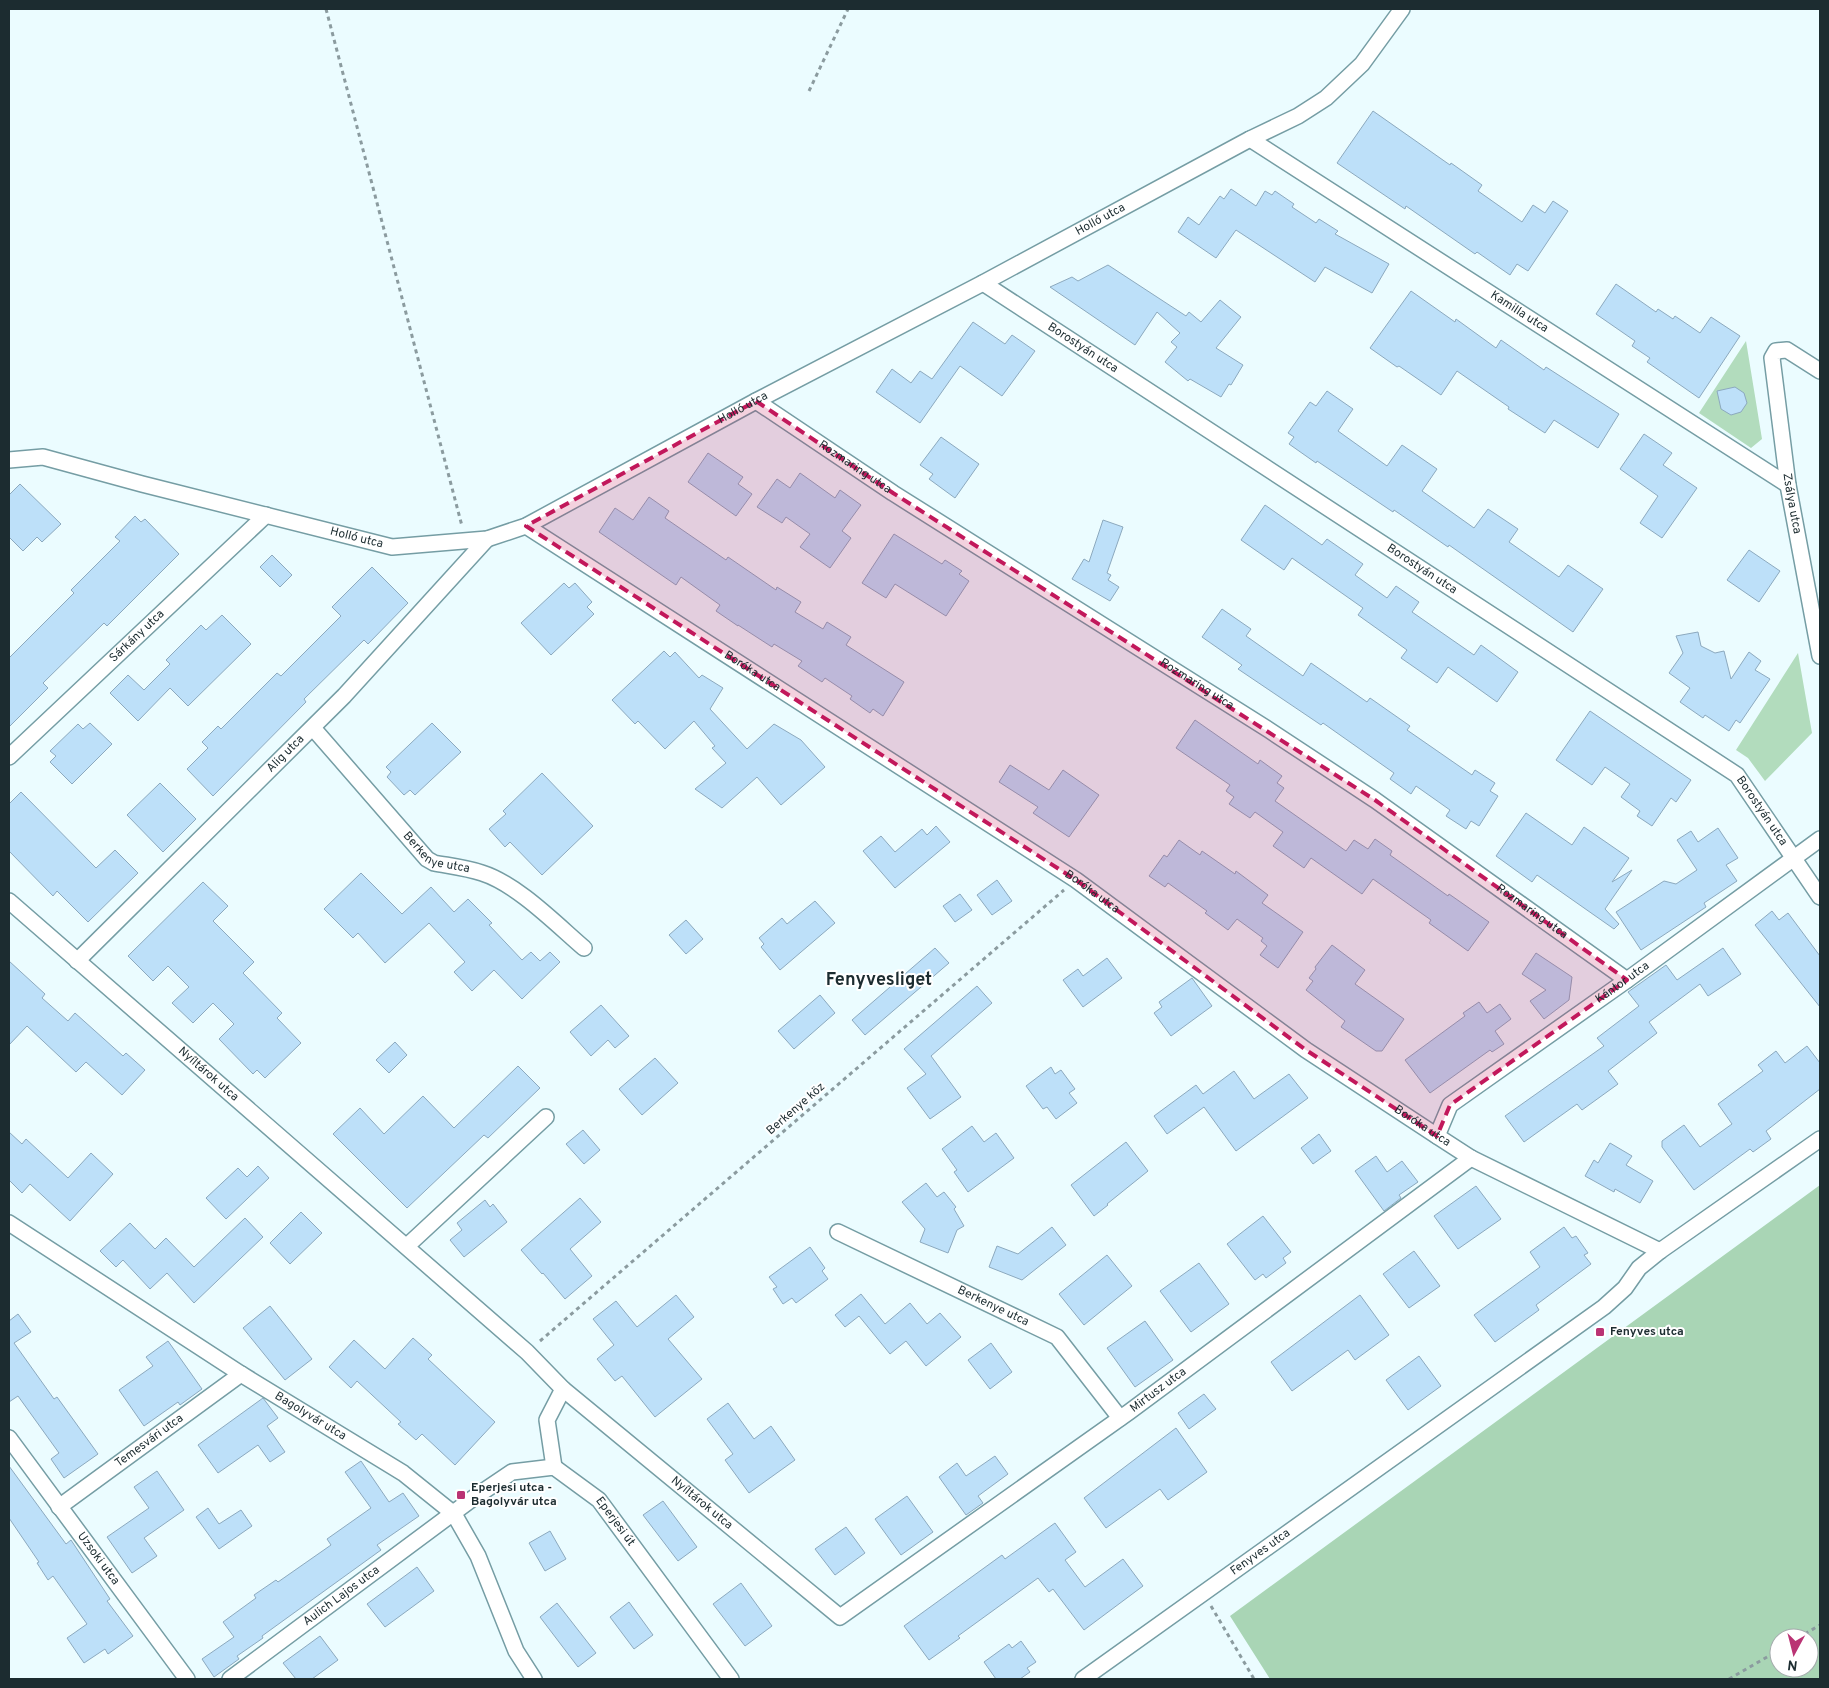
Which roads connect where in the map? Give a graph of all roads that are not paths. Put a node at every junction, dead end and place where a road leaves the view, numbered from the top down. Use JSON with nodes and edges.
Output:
{"nodes":[{"id":1,"x":1402,"y":9,"type":"edge"},
{"id":2,"x":1250,"y":139,"type":"junction"},
{"id":3,"x":982,"y":283,"type":"junction"},
{"id":4,"x":1820,"y":371,"type":"edge"},
{"id":5,"x":756,"y":401,"type":"junction"},
{"id":6,"x":9,"y":460,"type":"edge"},
{"id":7,"x":1788,"y":485,"type":"junction"},
{"id":8,"x":266,"y":515,"type":"junction"},
{"id":9,"x":526,"y":526,"type":"junction"},
{"id":10,"x":487,"y":539,"type":"junction"},
{"id":11,"x":1820,"y":656,"type":"edge"},
{"id":12,"x":313,"y":728,"type":"junction"},
{"id":13,"x":9,"y":757,"type":"edge"},
{"id":14,"x":1820,"y":839,"type":"edge"},
{"id":15,"x":1793,"y":859,"type":"junction"},
{"id":16,"x":1820,"y":897,"type":"edge"},
{"id":17,"x":9,"y":902,"type":"edge"},
{"id":18,"x":584,"y":948,"type":"dead end"},
{"id":19,"x":77,"y":961,"type":"junction"},
{"id":20,"x":1627,"y":980,"type":"junction"},
{"id":21,"x":546,"y":1117,"type":"dead end"},
{"id":22,"x":1437,"y":1136,"type":"junction"},
{"id":23,"x":1820,"y":1139,"type":"edge"},
{"id":24,"x":1471,"y":1158,"type":"junction"},
{"id":25,"x":9,"y":1223,"type":"edge"},
{"id":26,"x":838,"y":1232,"type":"dead end"},
{"id":27,"x":407,"y":1246,"type":"junction"},
{"id":28,"x":1660,"y":1251,"type":"junction"},
{"id":29,"x":241,"y":1374,"type":"junction"},
{"id":30,"x":563,"y":1389,"type":"junction"},
{"id":31,"x":1120,"y":1418,"type":"junction"},
{"id":32,"x":9,"y":1438,"type":"edge"},
{"id":33,"x":554,"y":1467,"type":"junction"},
{"id":34,"x":60,"y":1507,"type":"junction"},
{"id":35,"x":454,"y":1514,"type":"junction"},
{"id":36,"x":840,"y":1617,"type":"joint"},
{"id":37,"x":188,"y":1679,"type":"edge"},
{"id":38,"x":230,"y":1679,"type":"edge"},
{"id":39,"x":534,"y":1679,"type":"edge"},
{"id":40,"x":731,"y":1679,"type":"edge"},
{"id":41,"x":1083,"y":1679,"type":"edge"}],
"edges":[{"from":1,"to":2,"type":"street","name":"Holló utca"},
{"from":2,"to":3,"type":"street","name":"Holló utca"},
{"from":2,"to":7,"type":"street","name":"Kamilla utca"},
{"from":3,"to":5,"type":"street","name":"Holló utca"},
{"from":3,"to":15,"type":"street","name":"Borostyán utca"},
{"from":4,"to":7,"type":"street","name":"Zsálya utca"},
{"from":5,"to":9,"type":"street","name":"Holló utca"},
{"from":5,"to":20,"type":"street","name":"Rozmaring utca"},
{"from":6,"to":8,"type":"street","name":"Holló utca"},
{"from":7,"to":11,"type":"street","name":"Zsálya utca"},
{"from":8,"to":10,"type":"street","name":"Holló utca"},
{"from":8,"to":13,"type":"street","name":"Sárkány utca"},
{"from":9,"to":10,"type":"street","name":"Holló utca"},
{"from":9,"to":22,"type":"street","name":"Boróka utca"},
{"from":10,"to":12,"type":"street","name":"Alig utca"},
{"from":12,"to":18,"type":"street","name":"Berkenye utca"},
{"from":12,"to":19,"type":"street","name":"Alig utca"},
{"from":14,"to":15,"type":"street","name":"Kántor utca"},
{"from":15,"to":16,"type":"street","name":"Borostyán utca"},
{"from":15,"to":20,"type":"street","name":"Kántor utca"},
{"from":17,"to":19,"type":"street","name":"Nyíltárok utca"},
{"from":19,"to":27,"type":"street","name":"Nyíltárok utca"},
{"from":20,"to":22,"type":"street","name":"Kántor utca"},
{"from":21,"to":27,"type":"street"},
{"from":22,"to":24,"type":"street","name":"Boróka utca"},
{"from":23,"to":28,"type":"street","name":"Fenyves utca"},
{"from":24,"to":28,"type":"street","name":"Boróka utca"},
{"from":24,"to":31,"type":"street","name":"Mirtusz utca"},
{"from":25,"to":29,"type":"street","name":"Bagolyvár utca"},
{"from":26,"to":31,"type":"street","name":"Berkenye utca"},
{"from":27,"to":30,"type":"street","name":"Nyíltárok utca"},
{"from":28,"to":41,"type":"street","name":"Fenyves utca"},
{"from":29,"to":34,"type":"street","name":"Temesvári utca"},
{"from":29,"to":35,"type":"street","name":"Bagolyvár utca"},
{"from":30,"to":33,"type":"street"},
{"from":30,"to":36,"type":"street","name":"Nyíltárok utca"},
{"from":31,"to":36,"type":"street","name":"Mirtusz utca"},
{"from":32,"to":34,"type":"street","name":"Uzsoki utca"},
{"from":33,"to":35,"type":"street"},
{"from":33,"to":40,"type":"street","name":"Eperjesi út"},
{"from":34,"to":37,"type":"street","name":"Uzsoki utca"},
{"from":35,"to":38,"type":"street","name":"Aulich Lajos utca"},
{"from":35,"to":39,"type":"street","name":"Bagolyvár utca"}]}
